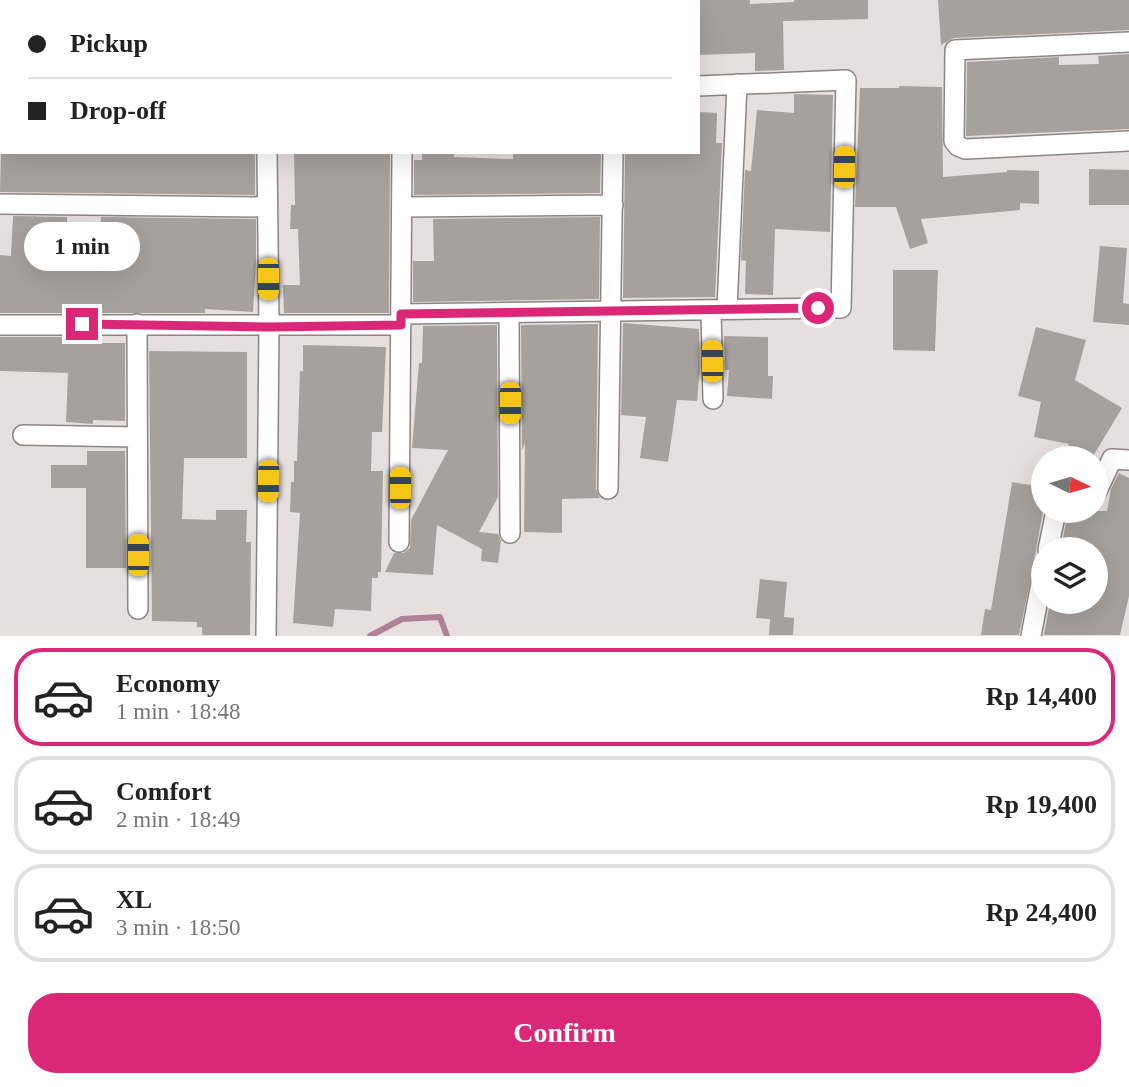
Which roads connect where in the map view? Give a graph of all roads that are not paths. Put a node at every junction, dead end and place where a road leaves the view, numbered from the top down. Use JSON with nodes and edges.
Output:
{"nodes":[{"id":1,"x":1129,"y":42,"type":"edge"},
{"id":2,"x":737,"y":84,"type":"junction"},
{"id":3,"x":700,"y":86,"type":"edge"},
{"id":4,"x":1129,"y":141,"type":"edge"},
{"id":5,"x":267,"y":154,"type":"edge"},
{"id":6,"x":402,"y":154,"type":"edge"},
{"id":7,"x":613,"y":154,"type":"edge"},
{"id":8,"x":0,"y":204,"type":"edge"},
{"id":9,"x":612,"y":205,"type":"junction"},
{"id":10,"x":267,"y":207,"type":"junction"},
{"id":11,"x":402,"y":208,"type":"junction"},
{"id":12,"x":719,"y":309,"type":"junction"},
{"id":13,"x":612,"y":311,"type":"junction"},
{"id":14,"x":509,"y":313,"type":"junction"},
{"id":15,"x":401,"y":320,"type":"junction"},
{"id":16,"x":136,"y":324,"type":"junction"},
{"id":17,"x":1,"y":325,"type":"edge"},
{"id":18,"x":269,"y":327,"type":"junction"},
{"id":19,"x":713,"y":399,"type":"dead end"},
{"id":20,"x":23,"y":435,"type":"dead end"},
{"id":21,"x":137,"y":437,"type":"junction"},
{"id":22,"x":1129,"y":460,"type":"edge"},
{"id":23,"x":1108,"y":468,"type":"edge"},
{"id":24,"x":608,"y":489,"type":"dead end"},
{"id":25,"x":510,"y":533,"type":"dead end"},
{"id":26,"x":399,"y":542,"type":"dead end"},
{"id":27,"x":138,"y":610,"type":"dead end"},
{"id":28,"x":1035,"y":614,"type":"edge"},
{"id":29,"x":266,"y":635,"type":"edge"},
{"id":30,"x":1031,"y":635,"type":"edge"}],
"edges":[{"from":1,"to":4,"type":"street"},
{"from":2,"to":3,"type":"street"},
{"from":2,"to":12,"type":"street"},
{"from":2,"to":12,"type":"street"},
{"from":5,"to":10,"type":"street"},
{"from":6,"to":11,"type":"street"},
{"from":7,"to":9,"type":"street"},
{"from":8,"to":10,"type":"street"},
{"from":9,"to":11,"type":"street"},
{"from":9,"to":13,"type":"street"},
{"from":10,"to":18,"type":"street"},
{"from":11,"to":15,"type":"street"},
{"from":12,"to":13,"type":"street"},
{"from":12,"to":19,"type":"street"},
{"from":13,"to":14,"type":"street"},
{"from":13,"to":24,"type":"street"},
{"from":14,"to":15,"type":"street"},
{"from":14,"to":25,"type":"street"},
{"from":15,"to":18,"type":"street"},
{"from":15,"to":26,"type":"street"},
{"from":16,"to":17,"type":"street"},
{"from":16,"to":18,"type":"street"},
{"from":16,"to":21,"type":"street"},
{"from":18,"to":29,"type":"street"},
{"from":20,"to":21,"type":"street"},
{"from":21,"to":27,"type":"street"},
{"from":22,"to":23,"type":"street"},
{"from":28,"to":30,"type":"street"}]}
